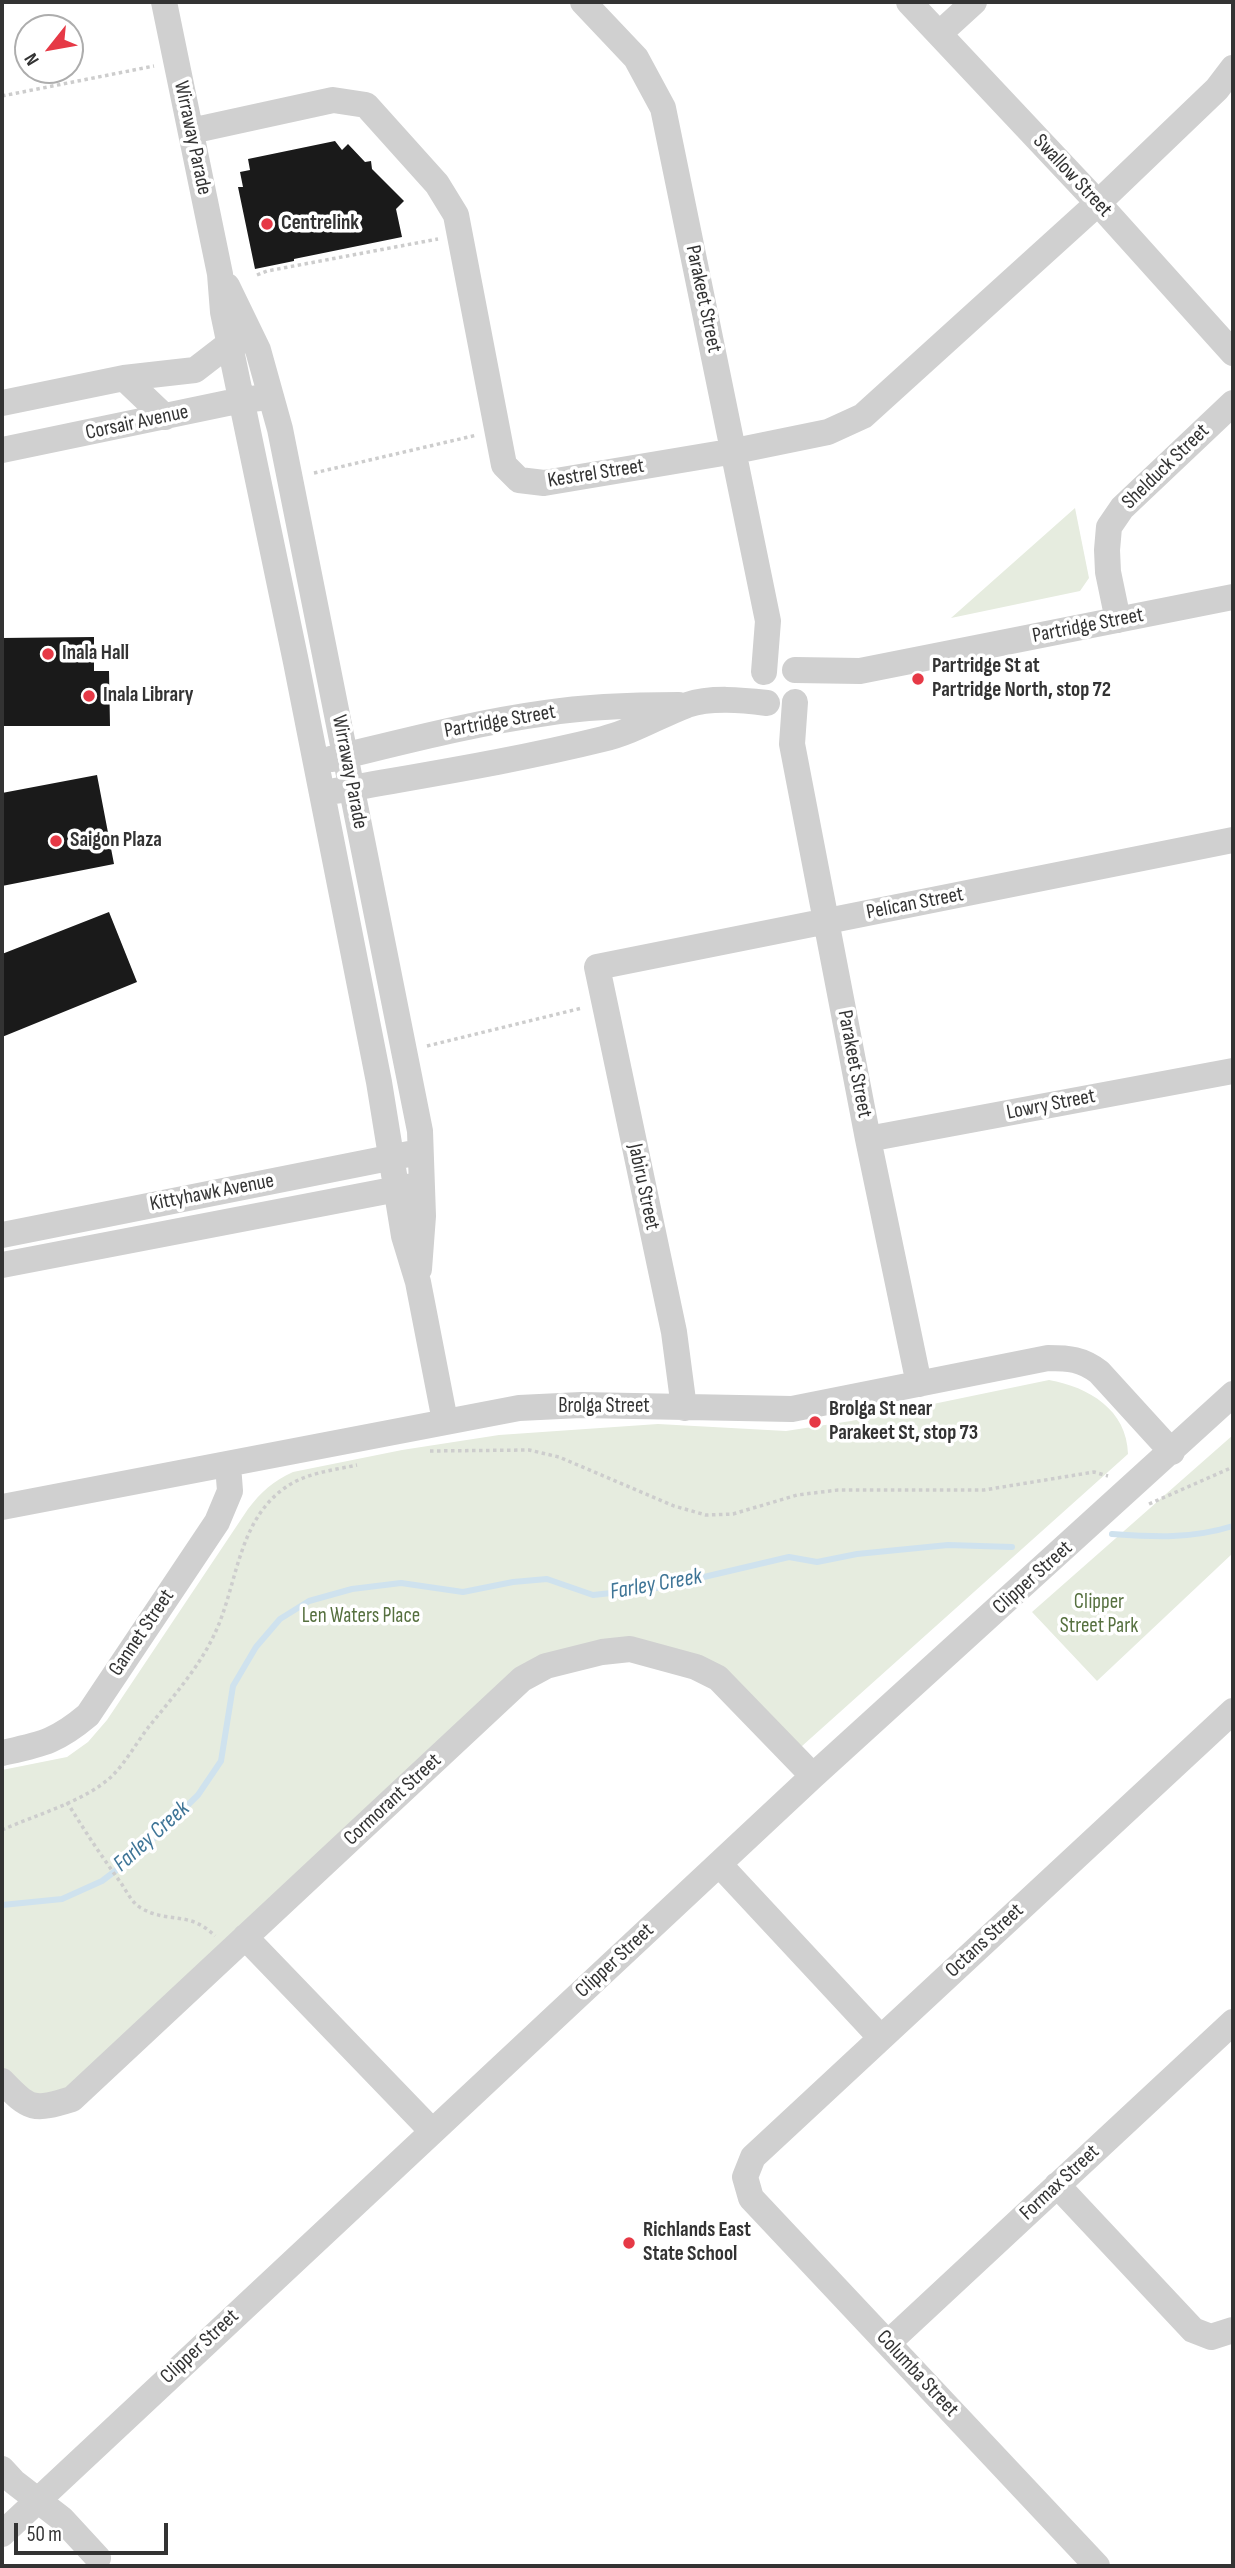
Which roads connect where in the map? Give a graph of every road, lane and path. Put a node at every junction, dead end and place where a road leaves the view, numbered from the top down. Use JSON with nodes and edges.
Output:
{"nodes":[{"id":1,"x":164,"y":2,"type":"edge"},
{"id":2,"x":583,"y":2,"type":"edge"},
{"id":3,"x":909,"y":2,"type":"edge"},
{"id":4,"x":974,"y":2,"type":"edge"},
{"id":5,"x":939,"y":34,"type":"junction"},
{"id":6,"x":176,"y":61,"type":"junction"},
{"id":7,"x":1233,"y":68,"type":"edge"},
{"id":8,"x":2,"y":96,"type":"edge"},
{"id":9,"x":191,"y":131,"type":"junction"},
{"id":10,"x":1098,"y":203,"type":"junction"},
{"id":11,"x":461,"y":235,"type":"junction"},
{"id":12,"x":220,"y":274,"type":"junction"},
{"id":13,"x":257,"y":275,"type":"dead end"},
{"id":14,"x":230,"y":343,"type":"junction"},
{"id":15,"x":1233,"y":354,"type":"edge"},
{"id":16,"x":124,"y":378,"type":"junction"},
{"id":17,"x":272,"y":397,"type":"junction"},
{"id":18,"x":243,"y":400,"type":"junction"},
{"id":19,"x":2,"y":403,"type":"edge"},
{"id":20,"x":1233,"y":404,"type":"edge"},
{"id":21,"x":165,"y":417,"type":"junction"},
{"id":22,"x":496,"y":431,"type":"junction"},
{"id":23,"x":2,"y":450,"type":"edge"},
{"id":24,"x":735,"y":451,"type":"junction"},
{"id":25,"x":314,"y":473,"type":"dead end"},
{"id":26,"x":1233,"y":597,"type":"edge"},
{"id":27,"x":1118,"y":620,"type":"junction"},
{"id":28,"x":777,"y":671,"type":"junction"},
{"id":29,"x":860,"y":671,"type":"junction"},
{"id":30,"x":784,"y":702,"type":"junction"},
{"id":31,"x":700,"y":703,"type":"junction"},
{"id":32,"x":346,"y":755,"type":"junction"},
{"id":33,"x":316,"y":762,"type":"junction"},
{"id":34,"x":352,"y":788,"type":"junction"},
{"id":35,"x":323,"y":793,"type":"junction"},
{"id":36,"x":1233,"y":840,"type":"edge"},
{"id":37,"x":827,"y":921,"type":"junction"},
{"id":38,"x":597,"y":967,"type":"joint"},
{"id":39,"x":605,"y":1003,"type":"junction"},
{"id":40,"x":425,"y":1047,"type":"dead end"},
{"id":41,"x":1233,"y":1071,"type":"edge"},
{"id":42,"x":868,"y":1139,"type":"junction"},
{"id":43,"x":422,"y":1153,"type":"junction"},
{"id":44,"x":392,"y":1157,"type":"junction"},
{"id":45,"x":422,"y":1185,"type":"junction"},
{"id":46,"x":396,"y":1189,"type":"junction"},
{"id":47,"x":2,"y":1235,"type":"edge"},
{"id":48,"x":2,"y":1265,"type":"edge"},
{"id":49,"x":418,"y":1282,"type":"junction"},
{"id":50,"x":919,"y":1384,"type":"junction"},
{"id":51,"x":1233,"y":1394,"type":"edge"},
{"id":52,"x":684,"y":1408,"type":"junction"},
{"id":53,"x":445,"y":1421,"type":"junction"},
{"id":54,"x":420,"y":1451,"type":"dead end"},
{"id":55,"x":1172,"y":1452,"type":"junction"},
{"id":56,"x":369,"y":1462,"type":"dead end"},
{"id":57,"x":228,"y":1465,"type":"junction"},
{"id":58,"x":1233,"y":1467,"type":"edge"},
{"id":59,"x":1126,"y":1493,"type":"junction"},
{"id":60,"x":2,"y":1507,"type":"edge"},
{"id":61,"x":1233,"y":1710,"type":"edge"},
{"id":62,"x":2,"y":1752,"type":"edge"},
{"id":63,"x":813,"y":1776,"type":"junction"},
{"id":64,"x":67,"y":1802,"type":"junction"},
{"id":65,"x":2,"y":1830,"type":"edge"},
{"id":66,"x":719,"y":1864,"type":"junction"},
{"id":67,"x":237,"y":1945,"type":"junction"},
{"id":68,"x":1233,"y":2022,"type":"edge"},
{"id":69,"x":881,"y":2038,"type":"junction"},
{"id":70,"x":2,"y":2081,"type":"edge"},
{"id":71,"x":432,"y":2131,"type":"junction"},
{"id":72,"x":745,"y":2177,"type":"joint"},
{"id":73,"x":1057,"y":2185,"type":"junction"},
{"id":74,"x":1233,"y":2330,"type":"edge"},
{"id":75,"x":888,"y":2343,"type":"junction"},
{"id":76,"x":2,"y":2469,"type":"edge"},
{"id":77,"x":38,"y":2498,"type":"junction"},
{"id":78,"x":2,"y":2534,"type":"edge"},
{"id":79,"x":98,"y":2558,"type":"dead end"},
{"id":80,"x":1085,"y":2562,"type":"edge"}],
"edges":[{"from":1,"to":6,"type":"street","name":"Wirraway Parade"},
{"from":2,"to":24,"type":"street","name":"Parakeet Street"},
{"from":3,"to":5,"type":"street","name":"Swallow Street"},
{"from":4,"to":5,"type":"street"},
{"from":5,"to":10,"type":"street","name":"Swallow Street"},
{"from":6,"to":8,"type":"path"},
{"from":6,"to":9,"type":"street","name":"Wirraway Parade"},
{"from":7,"to":10,"type":"street","name":"Kestrel Street"},
{"from":9,"to":11,"type":"street","name":"Kestrel Street"},
{"from":9,"to":12,"type":"street","name":"Wirraway Parade"},
{"from":10,"to":15,"type":"street","name":"Swallow Street"},
{"from":10,"to":24,"type":"street","name":"Kestrel Street"},
{"from":11,"to":13,"type":"path"},
{"from":11,"to":22,"type":"street","name":"Kestrel Street"},
{"from":12,"to":14,"type":"street","name":"Wirraway Parade"},
{"from":12,"to":17,"type":"street","name":"Wirraway Parade"},
{"from":14,"to":16,"type":"street"},
{"from":14,"to":18,"type":"street","name":"Wirraway Parade"},
{"from":16,"to":19,"type":"street"},
{"from":16,"to":21,"type":"street"},
{"from":17,"to":18,"type":"street","name":"Corsair Avenue"},
{"from":17,"to":32,"type":"street","name":"Wirraway Parade"},
{"from":18,"to":21,"type":"street","name":"Corsair Avenue"},
{"from":18,"to":33,"type":"street","name":"Wirraway Parade"},
{"from":20,"to":27,"type":"street","name":"Shelduck Street"},
{"from":21,"to":23,"type":"street","name":"Corsair Avenue"},
{"from":22,"to":24,"type":"street","name":"Kestrel Street"},
{"from":22,"to":25,"type":"path"},
{"from":24,"to":28,"type":"street","name":"Parakeet Street"},
{"from":26,"to":27,"type":"street","name":"Partridge Street"},
{"from":27,"to":29,"type":"street","name":"Partridge Street"},
{"from":28,"to":29,"type":"street","name":"Partridge Street"},
{"from":28,"to":30,"type":"street"},
{"from":28,"to":30,"type":"street"},
{"from":28,"to":31,"type":"street","name":"Partridge Street"},
{"from":29,"to":30,"type":"street","name":"Partridge Street"},
{"from":30,"to":31,"type":"street","name":"Partridge Street"},
{"from":30,"to":37,"type":"street","name":"Parakeet Street"},
{"from":31,"to":32,"type":"street","name":"Partridge Street"},
{"from":31,"to":34,"type":"street","name":"Partridge Street"},
{"from":32,"to":33,"type":"street","name":"Partridge Street"},
{"from":32,"to":34,"type":"street","name":"Wirraway Parade"},
{"from":33,"to":35,"type":"street","name":"Wirraway Parade"},
{"from":34,"to":35,"type":"street","name":"Partridge Street"},
{"from":34,"to":43,"type":"street","name":"Wirraway Parade"},
{"from":35,"to":44,"type":"street","name":"Wirraway Parade"},
{"from":36,"to":37,"type":"street","name":"Pelican Street"},
{"from":37,"to":38,"type":"street","name":"Pelican Street"},
{"from":37,"to":42,"type":"street","name":"Parakeet Street"},
{"from":38,"to":39,"type":"street","name":"Jabiru Street"},
{"from":39,"to":40,"type":"path"},
{"from":39,"to":52,"type":"street","name":"Jabiru Street"},
{"from":41,"to":42,"type":"street","name":"Lowry Street"},
{"from":42,"to":50,"type":"street","name":"Parakeet Street"},
{"from":43,"to":44,"type":"street","name":"Kittyhawk Avenue"},
{"from":43,"to":45,"type":"street","name":"Wirraway Parade"},
{"from":44,"to":46,"type":"street","name":"Wirraway Parade"},
{"from":44,"to":47,"type":"street","name":"Kittyhawk Avenue"},
{"from":45,"to":46,"type":"street","name":"Kittyhawk Avenue"},
{"from":45,"to":49,"type":"street","name":"Wirraway Parade"},
{"from":46,"to":48,"type":"street","name":"Kittyhawk Avenue"},
{"from":46,"to":49,"type":"street","name":"Wirraway Parade"},
{"from":49,"to":53,"type":"street","name":"Wirraway Parade"},
{"from":50,"to":52,"type":"street","name":"Brolga Street"},
{"from":50,"to":55,"type":"street","name":"Brolga Street"},
{"from":51,"to":55,"type":"street","name":"Clipper Street"},
{"from":52,"to":53,"type":"street","name":"Brolga Street"},
{"from":53,"to":57,"type":"street","name":"Brolga Street"},
{"from":54,"to":59,"type":"path"},
{"from":55,"to":59,"type":"street","name":"Clipper Street"},
{"from":56,"to":64,"type":"path"},
{"from":57,"to":60,"type":"street","name":"Brolga Street"},
{"from":57,"to":62,"type":"street","name":"Gannet Street"},
{"from":58,"to":59,"type":"path"},
{"from":59,"to":63,"type":"street","name":"Clipper Street"},
{"from":61,"to":69,"type":"street","name":"Octans Street"},
{"from":63,"to":66,"type":"street","name":"Clipper Street"},
{"from":63,"to":67,"type":"street","name":"Cormorant Street"},
{"from":64,"to":65,"type":"path"},
{"from":64,"to":67,"type":"path"},
{"from":66,"to":69,"type":"street"},
{"from":66,"to":71,"type":"street","name":"Clipper Street"},
{"from":67,"to":70,"type":"street","name":"Cormorant Street"},
{"from":67,"to":71,"type":"street"},
{"from":68,"to":73,"type":"street","name":"Formax Street"},
{"from":69,"to":72,"type":"street","name":"Octans Street"},
{"from":71,"to":77,"type":"street","name":"Clipper Street"},
{"from":72,"to":75,"type":"street","name":"Columba Street"},
{"from":73,"to":74,"type":"street"},
{"from":73,"to":75,"type":"street","name":"Formax Street"},
{"from":75,"to":80,"type":"street","name":"Columba Street"},
{"from":76,"to":77,"type":"street"},
{"from":77,"to":78,"type":"street","name":"Clipper Street"},
{"from":77,"to":79,"type":"street"}]}
